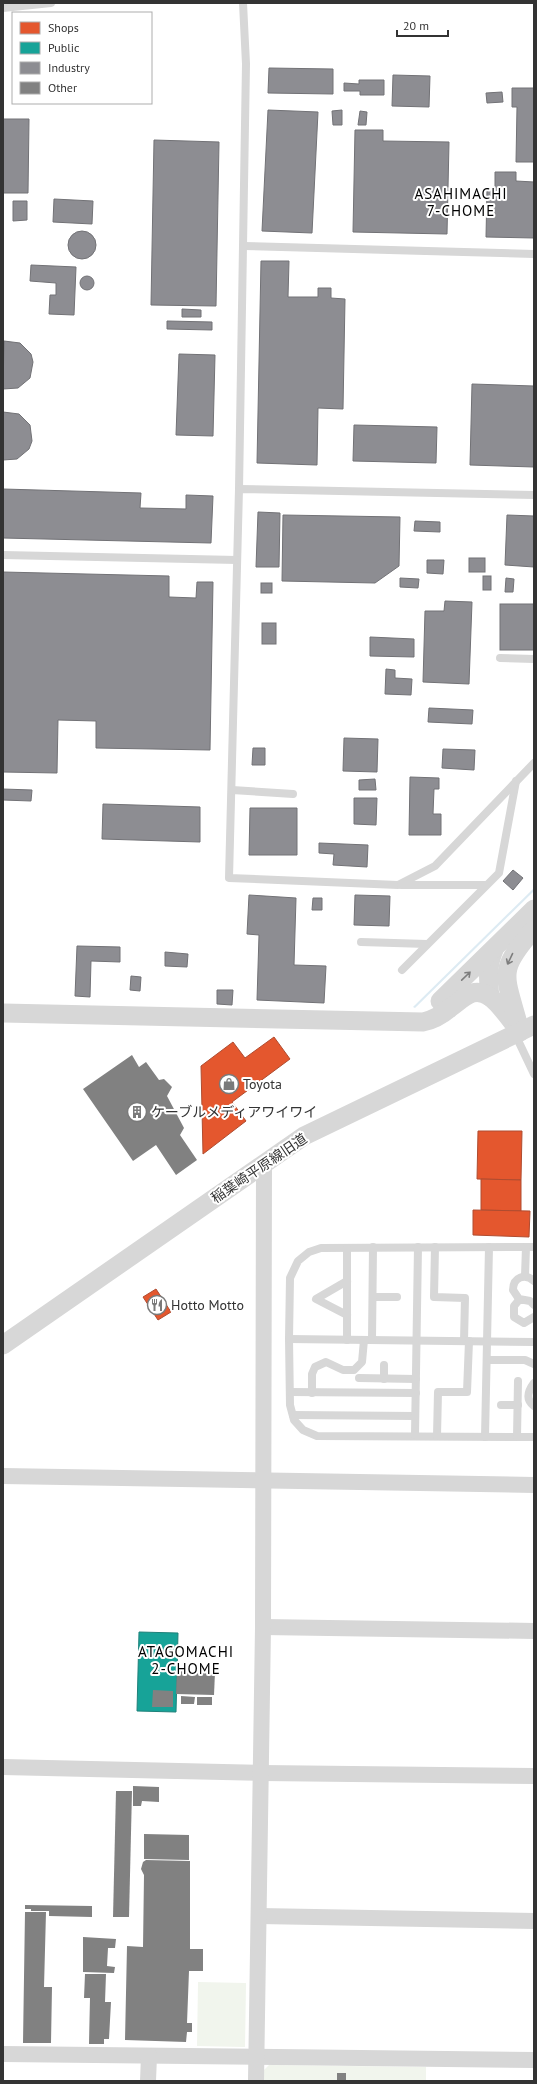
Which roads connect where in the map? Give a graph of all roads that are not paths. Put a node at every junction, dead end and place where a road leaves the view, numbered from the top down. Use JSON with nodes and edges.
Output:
{"nodes":[{"id":1,"x":51,"y":3,"type":"edge"},
{"id":2,"x":243,"y":3,"type":"edge"},
{"id":3,"x":3,"y":8,"type":"edge"},
{"id":4,"x":243,"y":246,"type":"junction"},
{"id":5,"x":534,"y":254,"type":"edge"},
{"id":6,"x":239,"y":489,"type":"junction"},
{"id":7,"x":534,"y":495,"type":"edge"},
{"id":8,"x":3,"y":555,"type":"edge"},
{"id":9,"x":237,"y":560,"type":"junction"},
{"id":10,"x":500,"y":658,"type":"dead end"},
{"id":11,"x":534,"y":659,"type":"edge"},
{"id":12,"x":534,"y":763,"type":"edge"},
{"id":13,"x":516,"y":781,"type":"junction"},
{"id":14,"x":232,"y":790,"type":"junction"},
{"id":15,"x":292,"y":794,"type":"dead end"},
{"id":16,"x":398,"y":885,"type":"junction"},
{"id":17,"x":486,"y":885,"type":"junction"},
{"id":18,"x":534,"y":909,"type":"edge"},
{"id":19,"x":534,"y":929,"type":"edge"},
{"id":20,"x":361,"y":942,"type":"dead end"},
{"id":21,"x":427,"y":944,"type":"junction"},
{"id":22,"x":496,"y":947,"type":"junction"},
{"id":23,"x":402,"y":970,"type":"dead end"},
{"id":24,"x":490,"y":997,"type":"junction"},
{"id":25,"x":3,"y":1013,"type":"edge"},
{"id":26,"x":416,"y":1021,"type":"junction"},
{"id":27,"x":523,"y":1031,"type":"edge"},
{"id":28,"x":534,"y":1074,"type":"edge"},
{"id":29,"x":264,"y":1164,"type":"junction"},
{"id":30,"x":373,"y":1247,"type":"junction"},
{"id":31,"x":418,"y":1247,"type":"junction"},
{"id":32,"x":435,"y":1247,"type":"junction"},
{"id":33,"x":489,"y":1247,"type":"junction"},
{"id":34,"x":530,"y":1247,"type":"edge"},
{"id":35,"x":347,"y":1248,"type":"junction"},
{"id":36,"x":525,"y":1276,"type":"junction"},
{"id":37,"x":347,"y":1281,"type":"junction"},
{"id":38,"x":534,"y":1281,"type":"edge"},
{"id":39,"x":373,"y":1297,"type":"junction"},
{"id":40,"x":397,"y":1297,"type":"dead end"},
{"id":41,"x":528,"y":1298,"type":"edge"},
{"id":42,"x":534,"y":1305,"type":"edge"},
{"id":43,"x":346,"y":1316,"type":"junction"},
{"id":44,"x":534,"y":1318,"type":"edge"},
{"id":45,"x":289,"y":1339,"type":"junction"},
{"id":46,"x":346,"y":1340,"type":"junction"},
{"id":47,"x":368,"y":1340,"type":"junction"},
{"id":48,"x":417,"y":1340,"type":"junction"},
{"id":49,"x":467,"y":1341,"type":"junction"},
{"id":50,"x":488,"y":1341,"type":"junction"},
{"id":51,"x":534,"y":1342,"type":"edge"},
{"id":52,"x":3,"y":1344,"type":"edge"},
{"id":53,"x":487,"y":1360,"type":"junction"},
{"id":54,"x":534,"y":1364,"type":"edge"},
{"id":55,"x":384,"y":1365,"type":"dead end"},
{"id":56,"x":358,"y":1378,"type":"dead end"},
{"id":57,"x":384,"y":1379,"type":"junction"},
{"id":58,"x":416,"y":1379,"type":"junction"},
{"id":59,"x":518,"y":1381,"type":"dead end"},
{"id":60,"x":534,"y":1383,"type":"edge"},
{"id":61,"x":290,"y":1392,"type":"junction"},
{"id":62,"x":312,"y":1393,"type":"junction"},
{"id":63,"x":416,"y":1393,"type":"junction"},
{"id":64,"x":501,"y":1405,"type":"dead end"},
{"id":65,"x":518,"y":1405,"type":"junction"},
{"id":66,"x":534,"y":1406,"type":"edge"},
{"id":67,"x":293,"y":1415,"type":"junction"},
{"id":68,"x":415,"y":1416,"type":"junction"},
{"id":69,"x":415,"y":1435,"type":"junction"},
{"id":70,"x":437,"y":1436,"type":"junction"},
{"id":71,"x":485,"y":1437,"type":"junction"},
{"id":72,"x":517,"y":1437,"type":"junction"},
{"id":73,"x":534,"y":1437,"type":"edge"},
{"id":74,"x":3,"y":1476,"type":"edge"},
{"id":75,"x":264,"y":1480,"type":"junction"},
{"id":76,"x":534,"y":1485,"type":"edge"},
{"id":77,"x":263,"y":1627,"type":"junction"},
{"id":78,"x":534,"y":1631,"type":"edge"},
{"id":79,"x":3,"y":1767,"type":"edge"},
{"id":80,"x":262,"y":1773,"type":"junction"},
{"id":81,"x":534,"y":1776,"type":"edge"},
{"id":82,"x":259,"y":1916,"type":"junction"},
{"id":83,"x":534,"y":1921,"type":"edge"},
{"id":84,"x":3,"y":2054,"type":"edge"},
{"id":85,"x":256,"y":2055,"type":"junction"},
{"id":86,"x":149,"y":2056,"type":"junction"},
{"id":87,"x":534,"y":2060,"type":"edge"},
{"id":88,"x":148,"y":2081,"type":"edge"},
{"id":89,"x":256,"y":2081,"type":"edge"}],
"edges":[{"from":1,"to":3,"type":"lane"},
{"from":2,"to":4,"type":"lane"},
{"from":4,"to":5,"type":"lane"},
{"from":4,"to":6,"type":"lane"},
{"from":6,"to":7,"type":"lane"},
{"from":6,"to":9,"type":"lane"},
{"from":8,"to":9,"type":"lane"},
{"from":9,"to":14,"type":"lane"},
{"from":10,"to":11,"type":"lane"},
{"from":12,"to":13,"type":"lane"},
{"from":13,"to":16,"type":"lane"},
{"from":13,"to":17,"type":"lane"},
{"from":14,"to":15,"type":"lane"},
{"from":14,"to":16,"type":"lane"},
{"from":16,"to":17,"type":"lane"},
{"from":17,"to":21,"type":"lane"},
{"from":18,"to":22,"type":"street"},
{"from":19,"to":27,"type":"street","one_way":true},
{"from":20,"to":21,"type":"lane"},
{"from":21,"to":23,"type":"lane"},
{"from":22,"to":24,"type":"street"},
{"from":26,"to":22,"type":"street","one_way":true},
{"from":24,"to":26,"type":"street"},
{"from":24,"to":27,"type":"street"},
{"from":25,"to":26,"type":"street"},
{"from":27,"to":28,"type":"lane"},
{"from":27,"to":29,"type":"street","name":"稲葉崎平原線旧道"},
{"from":29,"to":52,"type":"street","name":"稲葉崎平原線旧道"},
{"from":29,"to":75,"type":"street"},
{"from":30,"to":31,"type":"lane"},
{"from":30,"to":35,"type":"lane"},
{"from":30,"to":39,"type":"lane"},
{"from":31,"to":32,"type":"lane"},
{"from":31,"to":48,"type":"lane"},
{"from":32,"to":33,"type":"lane"},
{"from":32,"to":49,"type":"lane"},
{"from":33,"to":34,"type":"lane"},
{"from":33,"to":50,"type":"lane"},
{"from":34,"to":36,"type":"lane"},
{"from":35,"to":37,"type":"lane"},
{"from":35,"to":45,"type":"lane"},
{"from":36,"to":38,"type":"lane"},
{"from":36,"to":41,"type":"lane"},
{"from":37,"to":43,"type":"lane"},
{"from":37,"to":43,"type":"lane"},
{"from":39,"to":40,"type":"lane"},
{"from":39,"to":47,"type":"lane"},
{"from":41,"to":42,"type":"lane"},
{"from":41,"to":44,"type":"lane"},
{"from":43,"to":46,"type":"lane"},
{"from":45,"to":46,"type":"lane"},
{"from":45,"to":61,"type":"lane"},
{"from":46,"to":47,"type":"lane"},
{"from":47,"to":48,"type":"lane"},
{"from":47,"to":62,"type":"lane"},
{"from":48,"to":49,"type":"lane"},
{"from":48,"to":58,"type":"lane"},
{"from":49,"to":50,"type":"lane"},
{"from":49,"to":70,"type":"lane"},
{"from":50,"to":51,"type":"lane"},
{"from":50,"to":53,"type":"lane"},
{"from":53,"to":54,"type":"lane"},
{"from":53,"to":71,"type":"lane"},
{"from":55,"to":57,"type":"lane"},
{"from":56,"to":57,"type":"lane"},
{"from":57,"to":58,"type":"lane"},
{"from":58,"to":63,"type":"lane"},
{"from":59,"to":65,"type":"lane"},
{"from":60,"to":66,"type":"lane"},
{"from":61,"to":62,"type":"lane"},
{"from":61,"to":67,"type":"lane"},
{"from":62,"to":63,"type":"lane"},
{"from":63,"to":68,"type":"lane"},
{"from":64,"to":65,"type":"lane"},
{"from":65,"to":72,"type":"lane"},
{"from":67,"to":68,"type":"lane"},
{"from":67,"to":69,"type":"lane"},
{"from":68,"to":69,"type":"lane"},
{"from":69,"to":70,"type":"lane"},
{"from":70,"to":71,"type":"lane"},
{"from":71,"to":72,"type":"lane"},
{"from":72,"to":73,"type":"lane"},
{"from":74,"to":75,"type":"street"},
{"from":75,"to":76,"type":"street"},
{"from":75,"to":77,"type":"street"},
{"from":77,"to":78,"type":"street"},
{"from":77,"to":80,"type":"street"},
{"from":79,"to":80,"type":"street"},
{"from":80,"to":81,"type":"street"},
{"from":80,"to":82,"type":"street"},
{"from":82,"to":83,"type":"street"},
{"from":82,"to":85,"type":"street"},
{"from":84,"to":86,"type":"street"},
{"from":85,"to":86,"type":"street"},
{"from":85,"to":87,"type":"street"},
{"from":85,"to":89,"type":"street"},
{"from":86,"to":88,"type":"street"}]}
